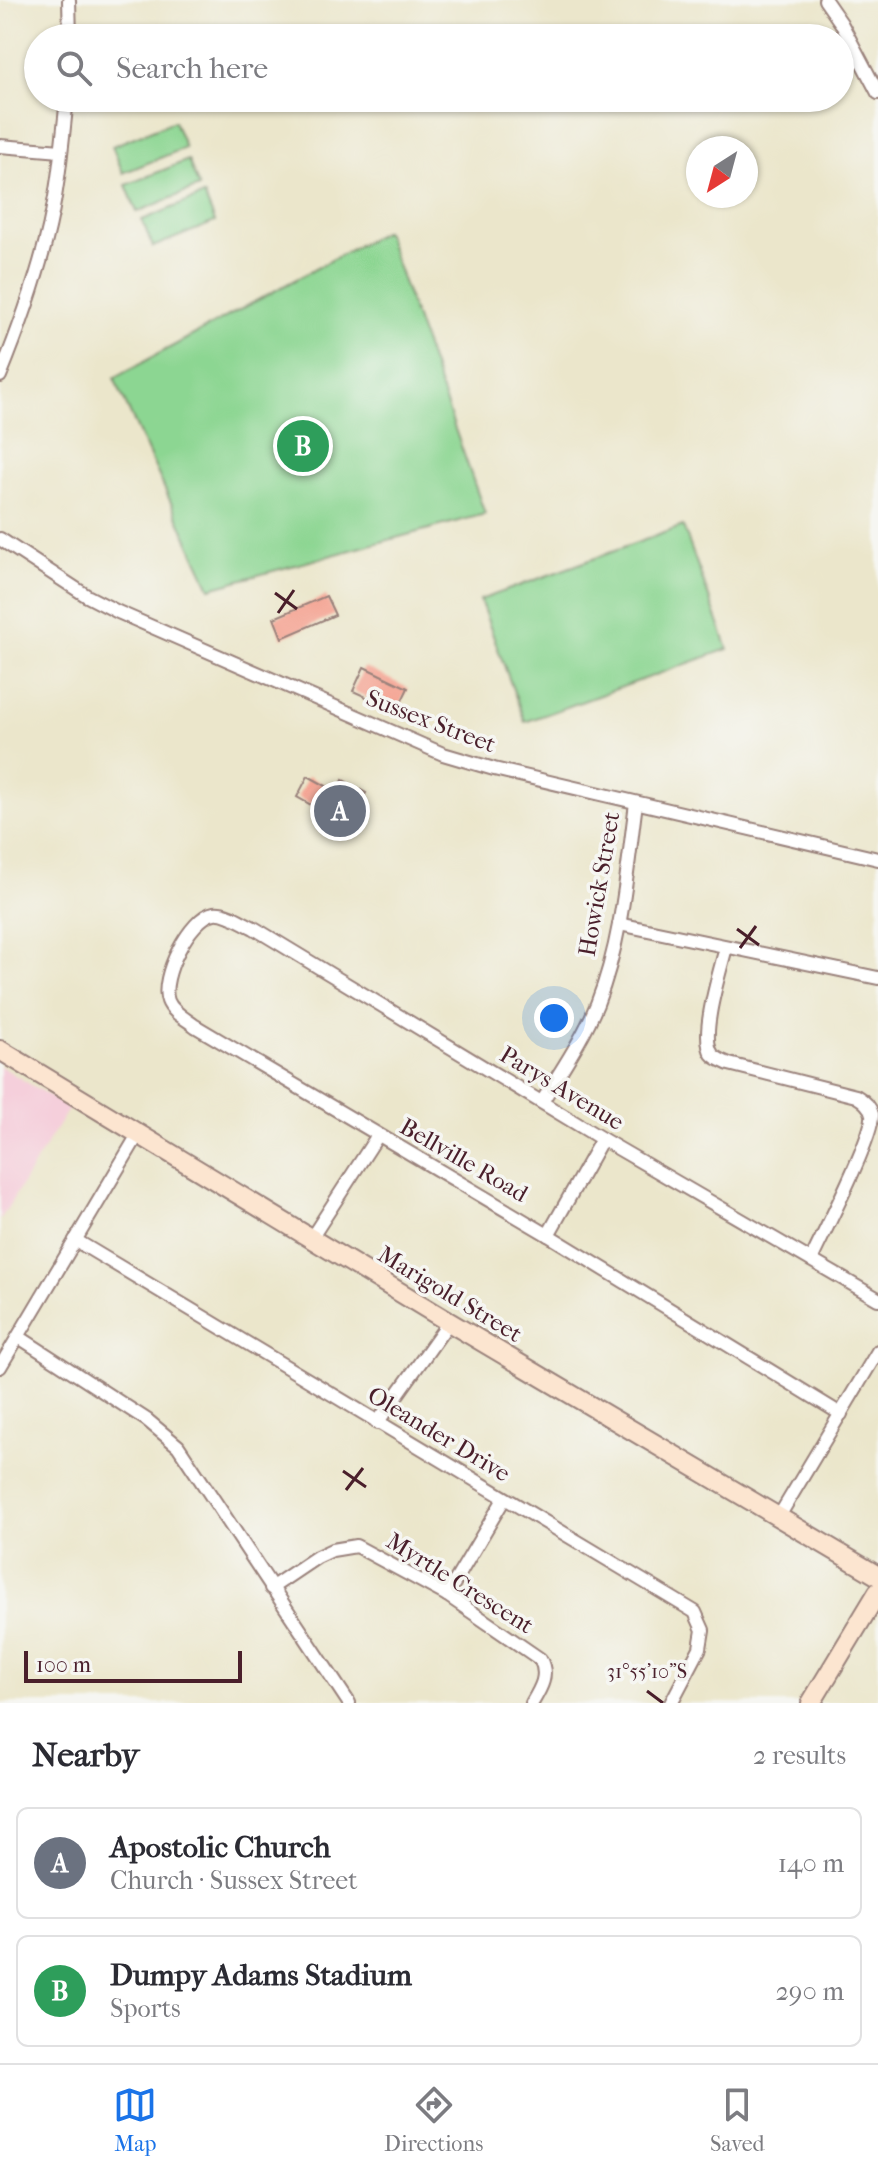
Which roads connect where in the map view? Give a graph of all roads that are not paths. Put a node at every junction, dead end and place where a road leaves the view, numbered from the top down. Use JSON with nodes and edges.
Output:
{"nodes":[{"id":1,"x":69,"y":0,"type":"edge"},
{"id":2,"x":825,"y":0,"type":"edge"},
{"id":3,"x":70,"y":24,"type":"edge"},
{"id":4,"x":839,"y":24,"type":"edge"},
{"id":5,"x":854,"y":49,"type":"edge"},
{"id":6,"x":878,"y":58,"type":"edge"},
{"id":7,"x":863,"y":64,"type":"junction"},
{"id":8,"x":878,"y":93,"type":"edge"},
{"id":9,"x":65,"y":112,"type":"edge"},
{"id":10,"x":0,"y":146,"type":"edge"},
{"id":11,"x":61,"y":151,"type":"junction"},
{"id":12,"x":0,"y":376,"type":"edge"},
{"id":13,"x":0,"y":539,"type":"edge"},
{"id":14,"x":636,"y":803,"type":"junction"},
{"id":15,"x":878,"y":859,"type":"edge"},
{"id":16,"x":223,"y":914,"type":"joint"},
{"id":17,"x":619,"y":924,"type":"junction"},
{"id":18,"x":726,"y":947,"type":"junction"},
{"id":19,"x":878,"y":978,"type":"edge"},
{"id":20,"x":0,"y":1050,"type":"edge"},
{"id":21,"x":542,"y":1102,"type":"junction"},
{"id":22,"x":139,"y":1133,"type":"junction"},
{"id":23,"x":378,"y":1135,"type":"junction"},
{"id":24,"x":602,"y":1139,"type":"junction"},
{"id":25,"x":548,"y":1235,"type":"junction"},
{"id":26,"x":312,"y":1237,"type":"junction"},
{"id":27,"x":75,"y":1240,"type":"junction"},
{"id":28,"x":811,"y":1260,"type":"junction"},
{"id":29,"x":878,"y":1299,"type":"edge"},
{"id":30,"x":449,"y":1322,"type":"junction"},
{"id":31,"x":19,"y":1337,"type":"junction"},
{"id":32,"x":878,"y":1351,"type":"edge"},
{"id":33,"x":0,"y":1367,"type":"edge"},
{"id":34,"x":841,"y":1414,"type":"junction"},
{"id":35,"x":377,"y":1423,"type":"junction"},
{"id":36,"x":504,"y":1499,"type":"junction"},
{"id":37,"x":778,"y":1518,"type":"junction"},
{"id":38,"x":878,"y":1576,"type":"edge"},
{"id":39,"x":271,"y":1588,"type":"junction"},
{"id":40,"x":878,"y":1592,"type":"edge"},
{"id":41,"x":447,"y":1595,"type":"junction"},
{"id":42,"x":349,"y":1703,"type":"edge"},
{"id":43,"x":532,"y":1703,"type":"edge"},
{"id":44,"x":671,"y":1703,"type":"edge"},
{"id":45,"x":811,"y":1703,"type":"edge"}],
"edges":[{"from":1,"to":3,"type":"street"},
{"from":2,"to":4,"type":"street"},
{"from":5,"to":7,"type":"street"},
{"from":6,"to":7,"type":"street"},
{"from":7,"to":8,"type":"street"},
{"from":9,"to":11,"type":"street"},
{"from":10,"to":11,"type":"street"},
{"from":11,"to":12,"type":"street"},
{"from":13,"to":14,"type":"street","name":"Sussex Street"},
{"from":14,"to":15,"type":"street","name":"Sussex Street"},
{"from":14,"to":17,"type":"street","name":"Howick Street"},
{"from":16,"to":21,"type":"street","name":"Parys Avenue"},
{"from":16,"to":23,"type":"street","name":"Bellville Road"},
{"from":17,"to":18,"type":"street"},
{"from":17,"to":21,"type":"street","name":"Howick Street"},
{"from":18,"to":19,"type":"street"},
{"from":18,"to":28,"type":"street"},
{"from":20,"to":22,"type":"street","name":"Marigold Street"},
{"from":21,"to":24,"type":"street","name":"Parys Avenue"},
{"from":22,"to":26,"type":"street","name":"Marigold Street"},
{"from":22,"to":27,"type":"street"},
{"from":23,"to":25,"type":"street","name":"Bellville Road"},
{"from":23,"to":26,"type":"street"},
{"from":24,"to":25,"type":"street"},
{"from":24,"to":28,"type":"street","name":"Parys Avenue"},
{"from":25,"to":34,"type":"street","name":"Bellville Road"},
{"from":26,"to":30,"type":"street","name":"Marigold Street"},
{"from":27,"to":31,"type":"street"},
{"from":27,"to":35,"type":"street","name":"Oleander Drive"},
{"from":28,"to":29,"type":"street","name":"Parys Avenue"},
{"from":30,"to":35,"type":"street"},
{"from":30,"to":37,"type":"street","name":"Marigold Street"},
{"from":31,"to":33,"type":"street"},
{"from":31,"to":39,"type":"street"},
{"from":32,"to":34,"type":"street"},
{"from":34,"to":37,"type":"street"},
{"from":35,"to":36,"type":"street","name":"Oleander Drive"},
{"from":36,"to":41,"type":"street"},
{"from":36,"to":44,"type":"street","name":"Oleander Drive"},
{"from":37,"to":38,"type":"street","name":"Marigold Street"},
{"from":39,"to":41,"type":"street","name":"Myrtle Crescent"},
{"from":39,"to":42,"type":"street"},
{"from":40,"to":45,"type":"street"},
{"from":41,"to":43,"type":"street","name":"Myrtle Crescent"}]}
